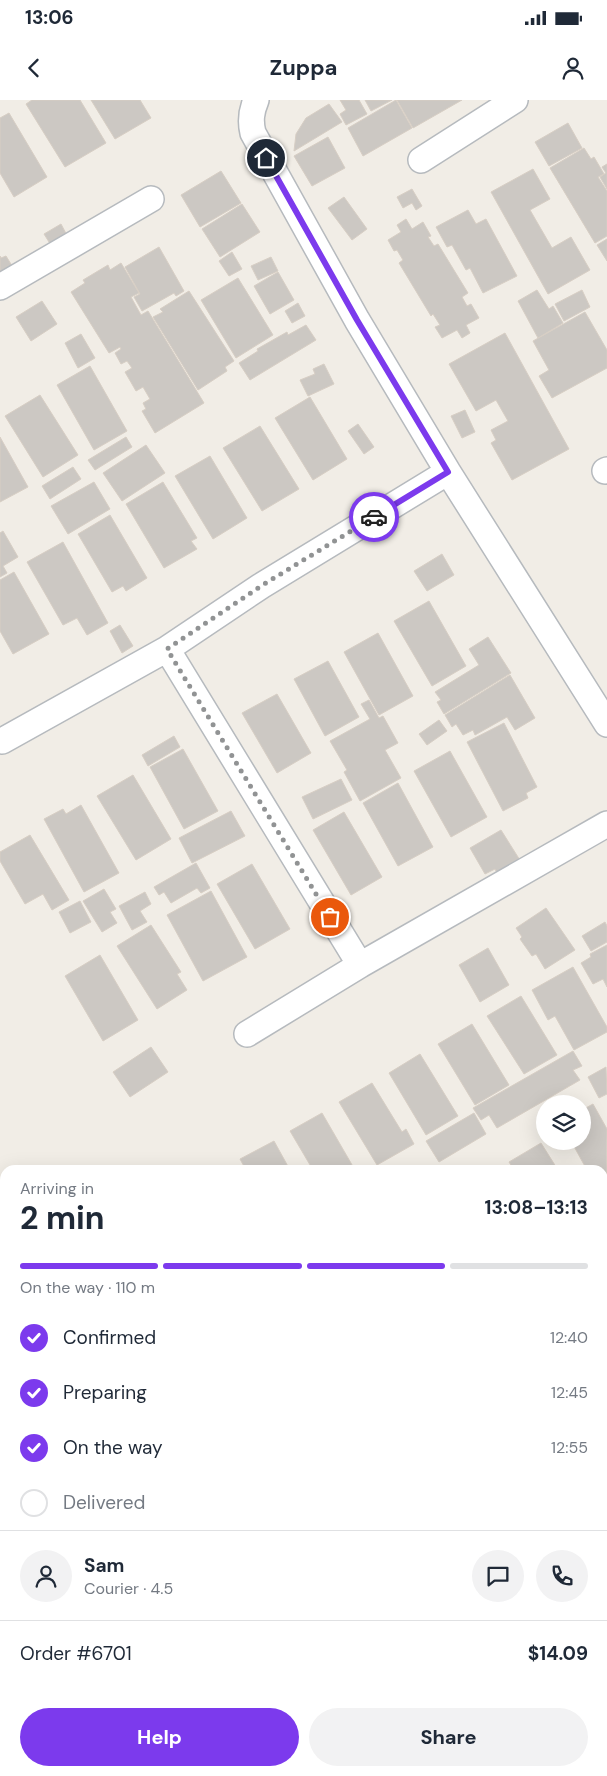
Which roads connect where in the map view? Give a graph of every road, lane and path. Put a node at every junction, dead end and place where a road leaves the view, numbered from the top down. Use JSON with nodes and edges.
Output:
{"nodes":[{"id":1,"x":256,"y":100,"type":"edge"},
{"id":2,"x":515,"y":100,"type":"edge"},
{"id":3,"x":421,"y":160,"type":"dead end"},
{"id":4,"x":151,"y":199,"type":"dead end"},
{"id":5,"x":0,"y":287,"type":"edge"},
{"id":6,"x":448,"y":472,"type":"junction"},
{"id":7,"x":167,"y":649,"type":"junction"},
{"id":8,"x":607,"y":724,"type":"edge"},
{"id":9,"x":2,"y":741,"type":"dead end"},
{"id":10,"x":607,"y":824,"type":"edge"},
{"id":11,"x":360,"y":965,"type":"junction"},
{"id":12,"x":247,"y":1034,"type":"dead end"}],
"edges":[{"from":1,"to":6,"type":"street"},
{"from":2,"to":3,"type":"street"},
{"from":4,"to":5,"type":"street"},
{"from":6,"to":7,"type":"street"},
{"from":6,"to":8,"type":"street"},
{"from":7,"to":9,"type":"street"},
{"from":7,"to":11,"type":"street"},
{"from":10,"to":11,"type":"street"},
{"from":11,"to":12,"type":"street"}]}
